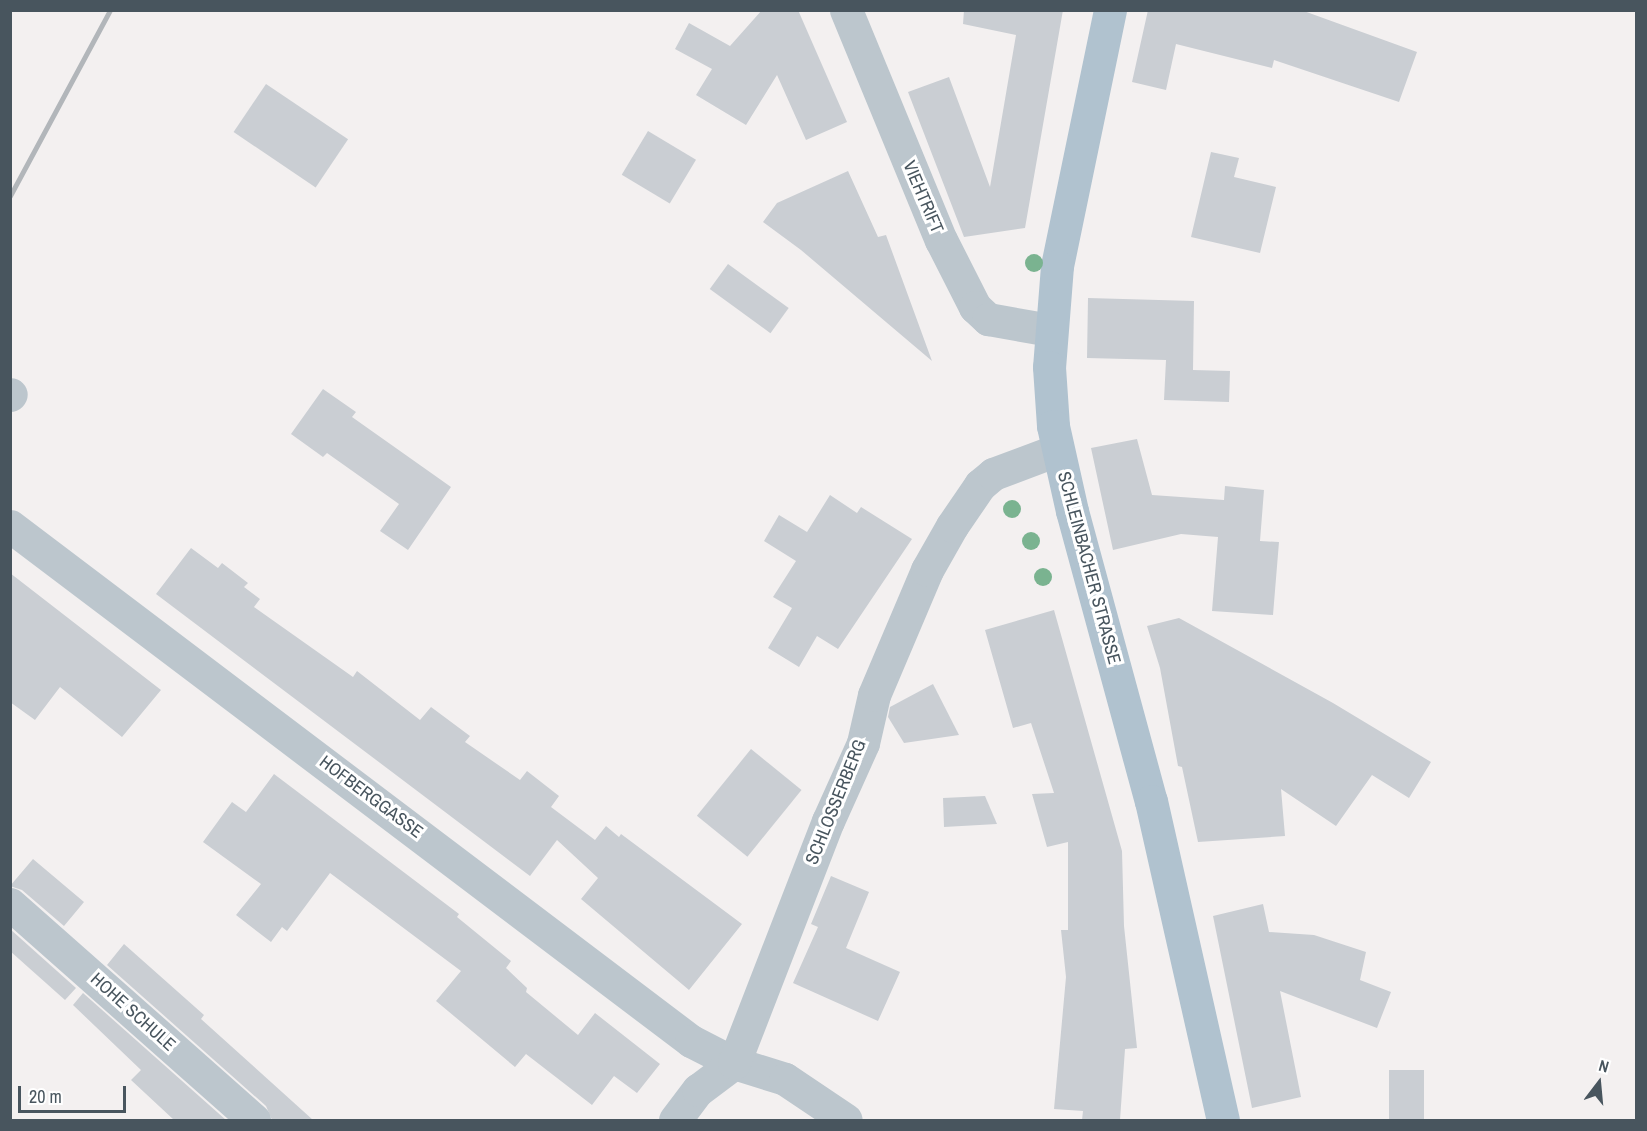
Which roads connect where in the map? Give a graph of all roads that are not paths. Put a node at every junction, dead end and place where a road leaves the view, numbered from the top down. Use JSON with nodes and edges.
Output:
{"nodes":[{"id":1,"x":846,"y":10,"type":"edge"},
{"id":2,"x":1110,"y":10,"type":"edge"},
{"id":3,"x":1050,"y":330,"type":"junction"},
{"id":4,"x":1057,"y":450,"type":"junction"},
{"id":5,"x":10,"y":526,"type":"edge"},
{"id":6,"x":10,"y":904,"type":"edge"},
{"id":7,"x":734,"y":1063,"type":"junction"},
{"id":8,"x":254,"y":1120,"type":"edge"},
{"id":9,"x":675,"y":1120,"type":"edge"},
{"id":10,"x":846,"y":1120,"type":"edge"},
{"id":11,"x":1223,"y":1120,"type":"edge"}],
"edges":[{"from":1,"to":3,"type":"street","name":"VIEHTRIFT"},
{"from":2,"to":3,"type":"main road","name":"SCHLEINBACHER STRASSE"},
{"from":3,"to":4,"type":"main road","name":"SCHLEINBACHER STRASSE"},
{"from":4,"to":7,"type":"street","name":"SCHLOSSERBERG"},
{"from":4,"to":11,"type":"main road","name":"SCHLEINBACHER STRASSE"},
{"from":5,"to":7,"type":"street","name":"HOFBERGGASSE"},
{"from":6,"to":8,"type":"street","name":"HOHE SCHULE"},
{"from":7,"to":9,"type":"street"},
{"from":7,"to":10,"type":"street","name":"HOFBERGGASSE"}]}
